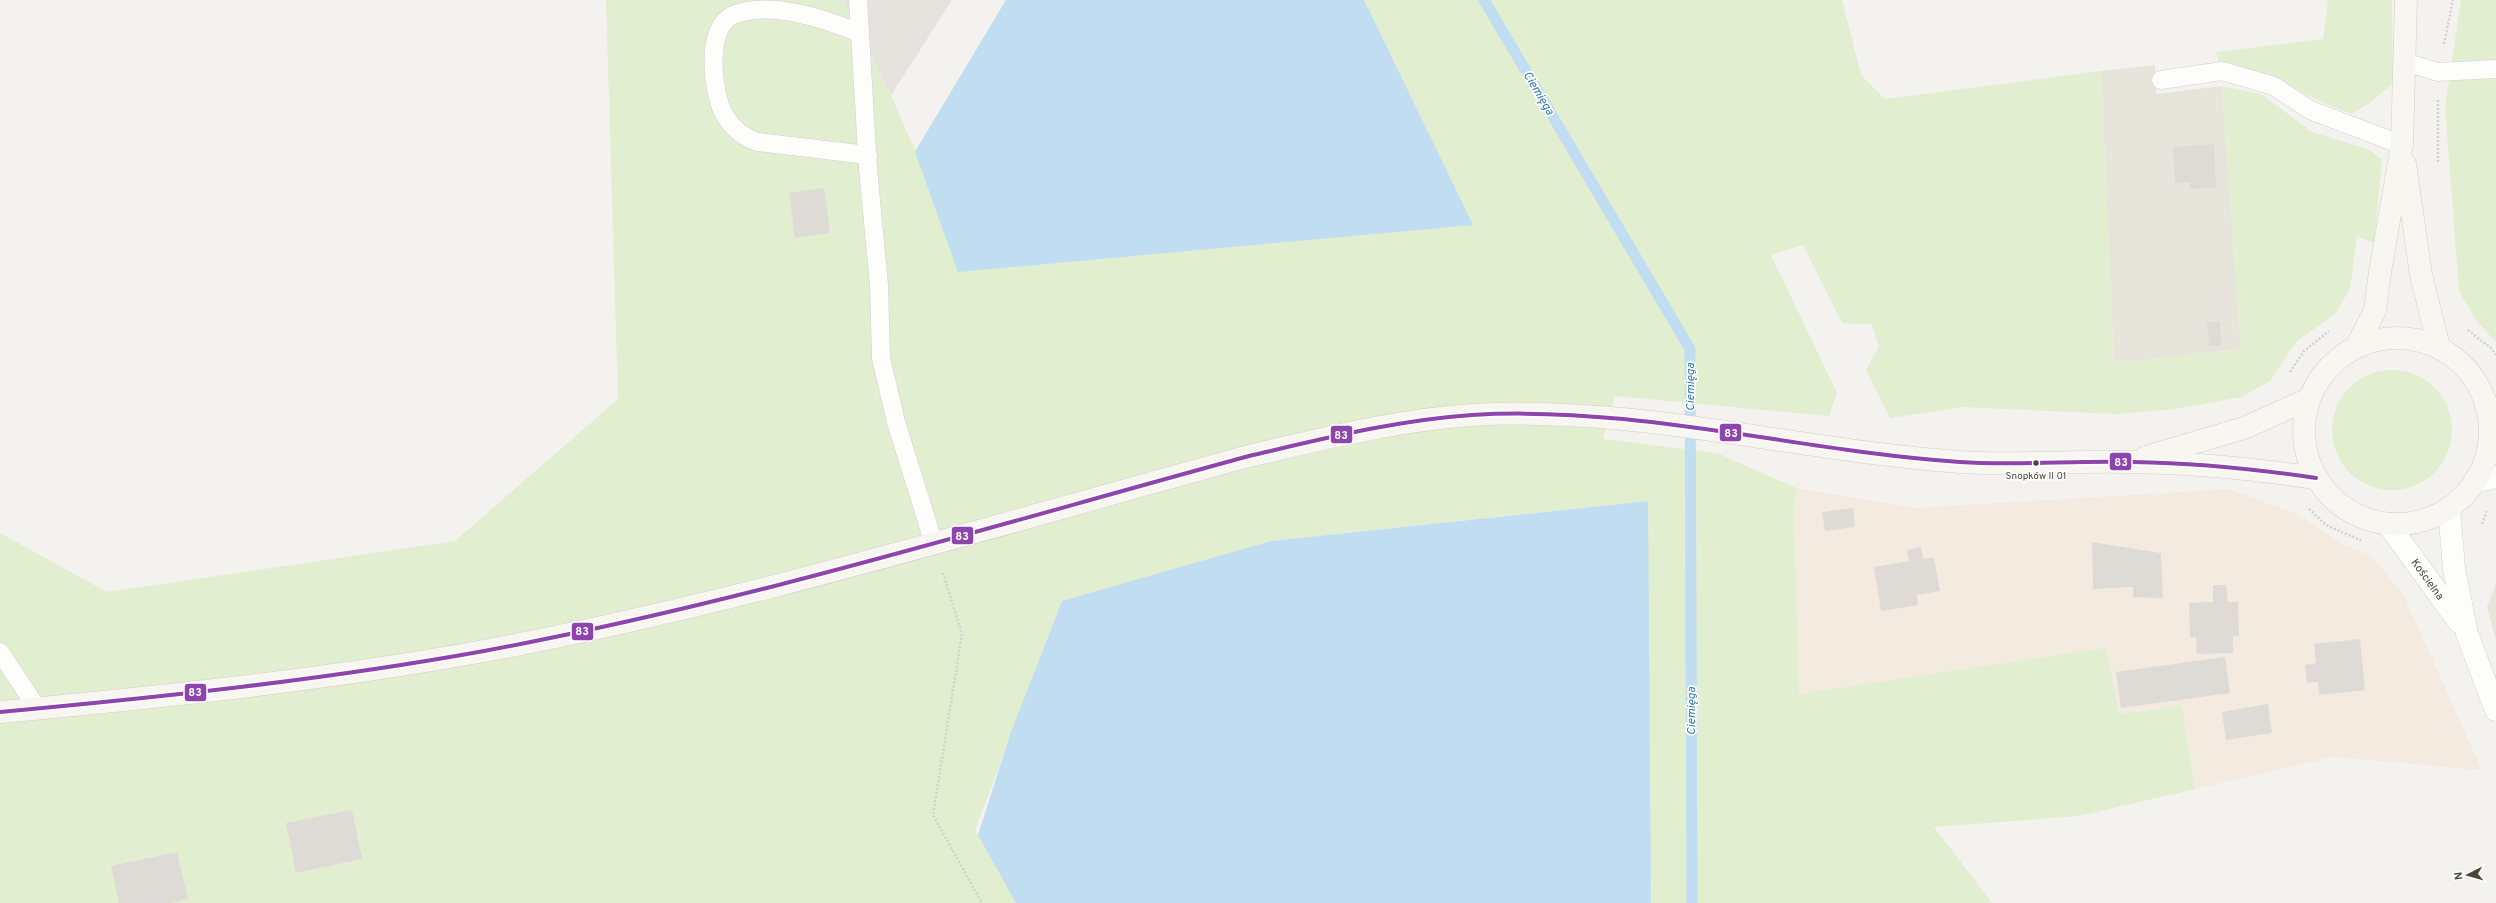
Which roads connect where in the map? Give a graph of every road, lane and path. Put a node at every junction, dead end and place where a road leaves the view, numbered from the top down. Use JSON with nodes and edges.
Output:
{"nodes":[{"id":1,"x":858,"y":0,"type":"edge"},
{"id":2,"x":2406,"y":0,"type":"edge"},
{"id":3,"x":2453,"y":0,"type":"edge"},
{"id":4,"x":860,"y":33,"type":"junction"},
{"id":5,"x":2405,"y":62,"type":"junction"},
{"id":6,"x":2496,"y":69,"type":"edge"},
{"id":7,"x":2438,"y":72,"type":"junction"},
{"id":8,"x":2161,"y":80,"type":"dead end"},
{"id":9,"x":2402,"y":145,"type":"junction"},
{"id":10,"x":868,"y":155,"type":"junction"},
{"id":11,"x":2439,"y":171,"type":"dead end"},
{"id":12,"x":2336,"y":326,"type":"dead end"},
{"id":13,"x":2466,"y":328,"type":"dead end"},
{"id":14,"x":2357,"y":346,"type":"junction"},
{"id":15,"x":2438,"y":347,"type":"junction"},
{"id":16,"x":2496,"y":355,"type":"edge"},
{"id":17,"x":2286,"y":378,"type":"dead end"},
{"id":18,"x":2309,"y":399,"type":"junction"},
{"id":19,"x":2491,"y":408,"type":"edge"},
{"id":20,"x":2132,"y":462,"type":"junction"},
{"id":21,"x":2316,"y":478,"type":"junction"},
{"id":22,"x":2496,"y":478,"type":"edge"},
{"id":23,"x":2474,"y":482,"type":"junction"},
{"id":24,"x":2492,"y":505,"type":"dead end"},
{"id":25,"x":2307,"y":507,"type":"dead end"},
{"id":26,"x":2449,"y":508,"type":"junction"},
{"id":27,"x":2388,"y":524,"type":"junction"},
{"id":28,"x":2481,"y":528,"type":"dead end"},
{"id":29,"x":2365,"y":542,"type":"dead end"},
{"id":30,"x":934,"y":544,"type":"junction"},
{"id":31,"x":2468,"y":634,"type":"junction"},
{"id":32,"x":0,"y":652,"type":"edge"},
{"id":33,"x":36,"y":708,"type":"junction"},
{"id":34,"x":2496,"y":710,"type":"edge"},
{"id":35,"x":0,"y":712,"type":"edge"},
{"id":36,"x":982,"y":903,"type":"edge"}],
"edges":[{"from":1,"to":4,"type":"lane"},
{"from":2,"to":5,"type":"main road"},
{"from":3,"to":7,"type":"path"},
{"from":4,"to":10,"type":"lane"},
{"from":4,"to":10,"type":"lane"},
{"from":5,"to":7,"type":"lane"},
{"from":5,"to":9,"type":"main road"},
{"from":6,"to":7,"type":"lane"},
{"from":7,"to":11,"type":"path"},
{"from":8,"to":9,"type":"lane"},
{"from":9,"to":14,"type":"main road"},
{"from":9,"to":15,"type":"main road"},
{"from":10,"to":30,"type":"lane"},
{"from":12,"to":17,"type":"path"},
{"from":13,"to":16,"type":"path"},
{"from":14,"to":15,"type":"main road"},
{"from":14,"to":18,"type":"main road"},
{"from":15,"to":19,"type":"main road"},
{"from":18,"to":20,"type":"main road"},
{"from":18,"to":21,"type":"main road"},
{"from":19,"to":23,"type":"main road"},
{"from":20,"to":21,"type":"main road"},
{"from":20,"to":30,"type":"main road"},
{"from":21,"to":27,"type":"main road"},
{"from":22,"to":23,"type":"street"},
{"from":23,"to":26,"type":"main road"},
{"from":24,"to":28,"type":"path"},
{"from":25,"to":29,"type":"path"},
{"from":26,"to":27,"type":"main road"},
{"from":26,"to":31,"type":"street","name":"Kościelna"},
{"from":27,"to":31,"type":"street","name":"Kościelna"},
{"from":30,"to":33,"type":"main road"},
{"from":30,"to":36,"type":"path"},
{"from":31,"to":34,"type":"street","name":"Kościelna"},
{"from":32,"to":33,"type":"lane"},
{"from":33,"to":35,"type":"main road"}]}
